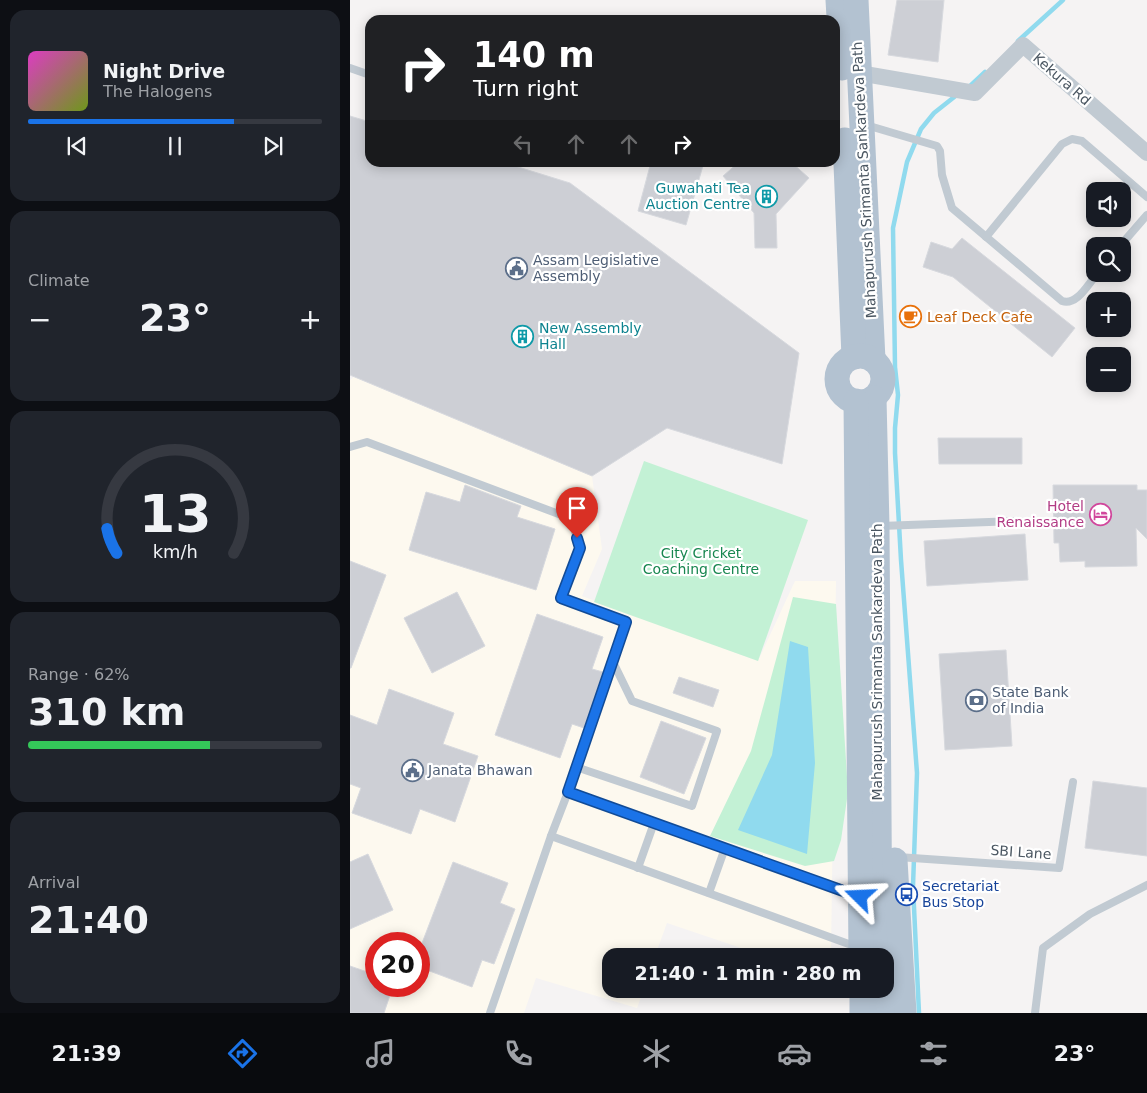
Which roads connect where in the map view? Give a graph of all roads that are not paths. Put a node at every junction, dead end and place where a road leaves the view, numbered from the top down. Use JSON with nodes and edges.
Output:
{"nodes":[{"id":1,"x":838,"y":0,"type":"edge"},
{"id":2,"x":856,"y":0,"type":"edge"},
{"id":3,"x":839,"y":15,"type":"edge"},
{"id":4,"x":840,"y":30,"type":"edge"},
{"id":5,"x":350,"y":68,"type":"edge"},
{"id":6,"x":859,"y":72,"type":"junction"},
{"id":7,"x":365,"y":73,"type":"edge"},
{"id":8,"x":862,"y":124,"type":"junction"},
{"id":9,"x":1147,"y":153,"type":"edge"},
{"id":10,"x":1147,"y":197,"type":"edge"},
{"id":11,"x":1147,"y":215,"type":"edge"},
{"id":12,"x":986,"y":237,"type":"junction"},
{"id":13,"x":1128,"y":237,"type":"edge"},
{"id":14,"x":1090,"y":282,"type":"edge"},
{"id":15,"x":863,"y":359,"type":"junction"},
{"id":16,"x":865,"y":400,"type":"junction"},
{"id":17,"x":350,"y":447,"type":"edge"},
{"id":18,"x":1016,"y":521,"type":"dead end"},
{"id":19,"x":883,"y":526,"type":"junction"},
{"id":20,"x":612,"y":660,"type":"junction"},
{"id":21,"x":576,"y":768,"type":"junction"},
{"id":22,"x":1073,"y":782,"type":"dead end"},
{"id":23,"x":568,"y":792,"type":"junction"},
{"id":24,"x":878,"y":814,"type":"junction"},
{"id":25,"x":654,"y":823,"type":"junction"},
{"id":26,"x":550,"y":836,"type":"junction"},
{"id":27,"x":725,"y":848,"type":"junction"},
{"id":28,"x":901,"y":857,"type":"junction"},
{"id":29,"x":638,"y":868,"type":"junction"},
{"id":30,"x":1147,"y":885,"type":"edge"},
{"id":31,"x":709,"y":893,"type":"junction"},
{"id":32,"x":860,"y":897,"type":"junction"},
{"id":33,"x":858,"y":948,"type":"edge"},
{"id":34,"x":870,"y":948,"type":"edge"},
{"id":35,"x":871,"y":948,"type":"edge"},
{"id":36,"x":862,"y":998,"type":"edge"},
{"id":37,"x":881,"y":998,"type":"edge"},
{"id":38,"x":490,"y":1013,"type":"edge"},
{"id":39,"x":862,"y":1013,"type":"edge"},
{"id":40,"x":882,"y":1013,"type":"edge"},
{"id":41,"x":904,"y":1013,"type":"edge"},
{"id":42,"x":1035,"y":1013,"type":"edge"}],
"edges":[{"from":1,"to":3,"type":"main road","name":"Mahapurush Srimanta Sankardeva Path"},
{"from":2,"to":6,"type":"main road","name":"Mahapurush Srimanta Sankardeva Path"},
{"from":4,"to":15,"type":"main road","name":"Mahapurush Srimanta Sankardeva Path"},
{"from":5,"to":7,"type":"lane"},
{"from":6,"to":8,"type":"main road","name":"Mahapurush Srimanta Sankardeva Path"},
{"from":6,"to":9,"type":"street","name":"Kekura Rd"},
{"from":8,"to":12,"type":"lane"},
{"from":8,"to":15,"type":"main road","name":"Mahapurush Srimanta Sankardeva Path"},
{"from":10,"to":12,"type":"lane"},
{"from":11,"to":13,"type":"lane"},
{"from":12,"to":14,"type":"lane"},
{"from":15,"to":16,"type":"main road"},
{"from":15,"to":16,"type":"main road"},
{"from":16,"to":19,"type":"main road","name":"Mahapurush Srimanta Sankardeva Path"},
{"from":16,"to":32,"type":"main road","name":"Mahapurush Srimanta Sankardeva Path"},
{"from":17,"to":20,"type":"lane"},
{"from":18,"to":19,"type":"lane"},
{"from":19,"to":24,"type":"main road","name":"Mahapurush Srimanta Sankardeva Path"},
{"from":20,"to":21,"type":"lane"},
{"from":20,"to":21,"type":"lane"},
{"from":21,"to":23,"type":"lane"},
{"from":22,"to":28,"type":"lane","name":"SBI Lane"},
{"from":23,"to":25,"type":"lane"},
{"from":23,"to":26,"type":"lane"},
{"from":24,"to":28,"type":"main road","name":"Mahapurush Srimanta Sankardeva Path"},
{"from":24,"to":35,"type":"main road"},
{"from":25,"to":27,"type":"lane"},
{"from":25,"to":29,"type":"lane"},
{"from":26,"to":29,"type":"lane"},
{"from":26,"to":38,"type":"lane"},
{"from":27,"to":31,"type":"lane"},
{"from":27,"to":32,"type":"lane"},
{"from":28,"to":41,"type":"main road","name":"Mahapurush Srimanta Sankardeva Path"},
{"from":29,"to":31,"type":"lane"},
{"from":30,"to":42,"type":"lane"},
{"from":31,"to":33,"type":"lane"},
{"from":32,"to":34,"type":"main road","name":"Mahapurush Srimanta Sankardeva Path"},
{"from":36,"to":39,"type":"main road"},
{"from":37,"to":40,"type":"main road"}]}
